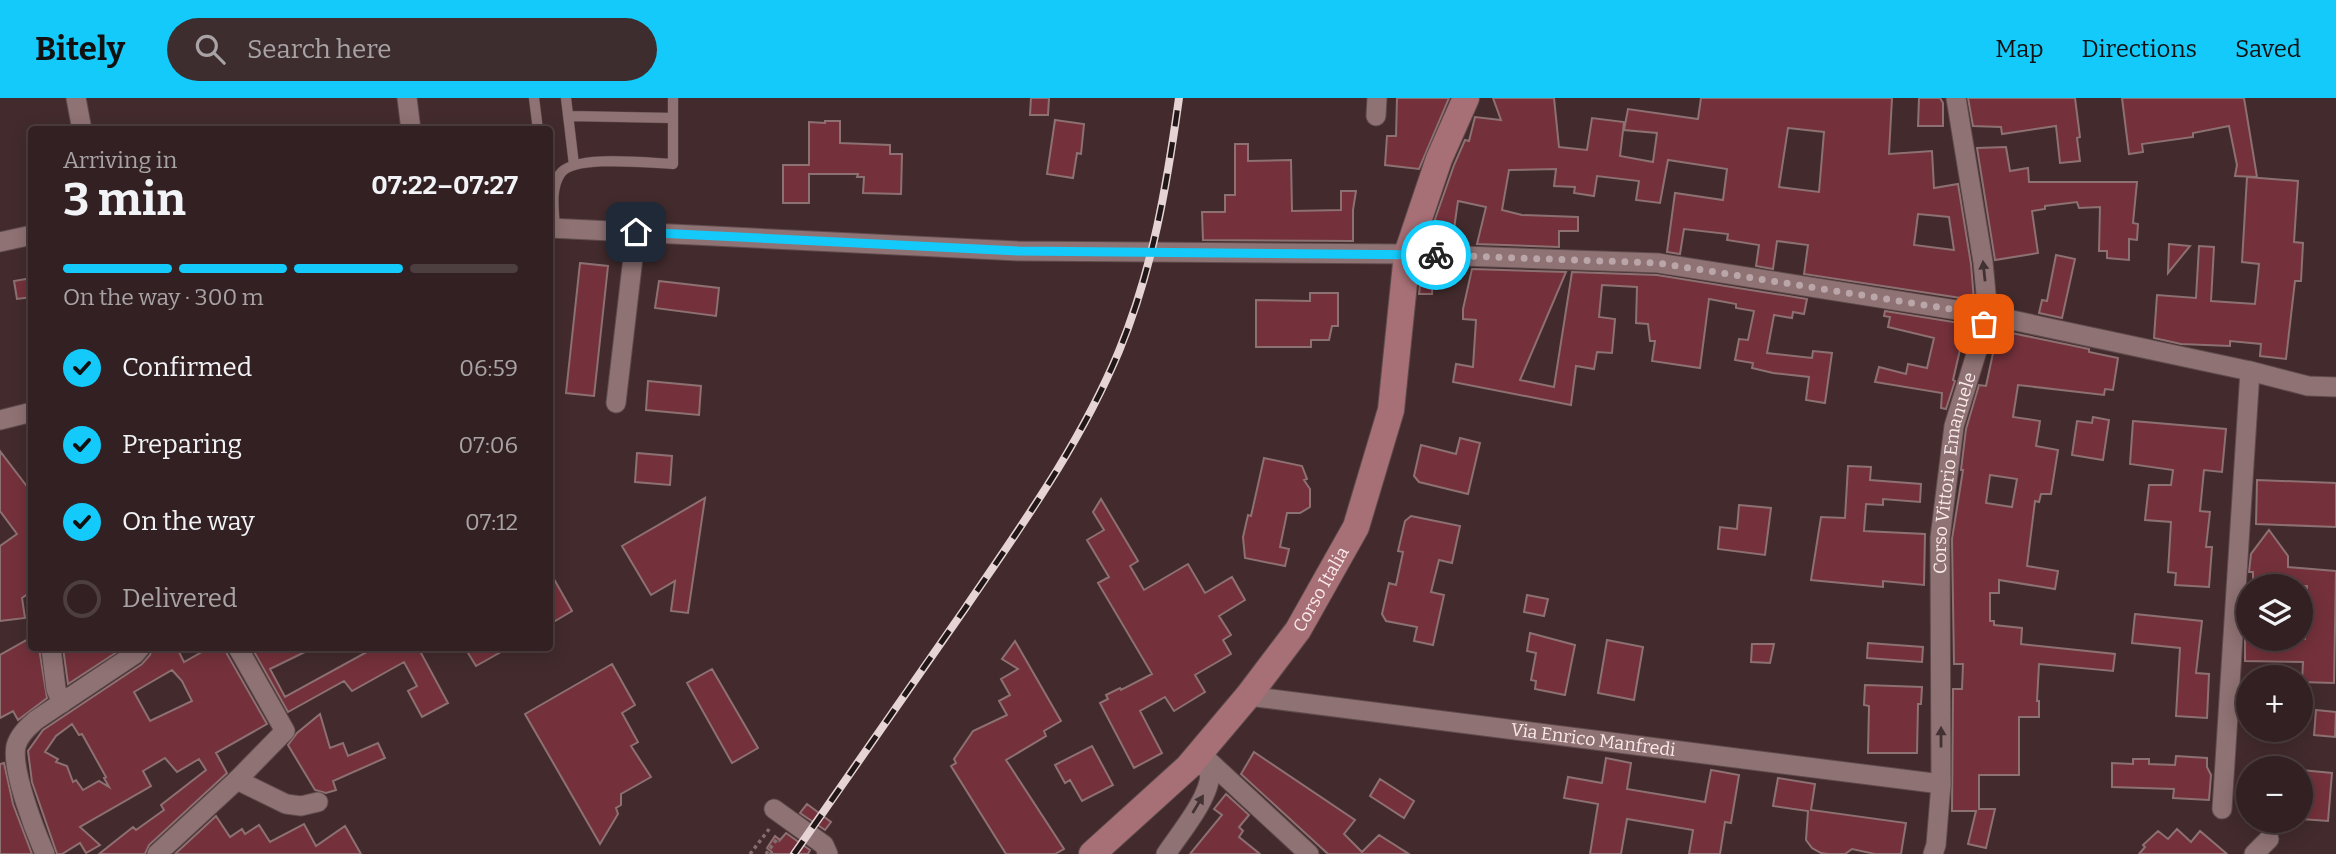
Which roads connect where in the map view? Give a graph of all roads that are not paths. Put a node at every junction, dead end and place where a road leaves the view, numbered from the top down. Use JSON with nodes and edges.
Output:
{"nodes":[{"id":1,"x":76,"y":98,"type":"edge"},
{"id":2,"x":407,"y":98,"type":"edge"},
{"id":3,"x":534,"y":98,"type":"edge"},
{"id":4,"x":566,"y":98,"type":"edge"},
{"id":5,"x":673,"y":98,"type":"edge"},
{"id":6,"x":1466,"y":98,"type":"edge"},
{"id":7,"x":1956,"y":98,"type":"edge"},
{"id":8,"x":569,"y":116,"type":"junction"},
{"id":9,"x":673,"y":118,"type":"junction"},
{"id":10,"x":81,"y":126,"type":"edge"},
{"id":11,"x":410,"y":126,"type":"edge"},
{"id":12,"x":538,"y":126,"type":"edge"},
{"id":13,"x":574,"y":165,"type":"junction"},
{"id":14,"x":553,"y":186,"type":"edge"},
{"id":15,"x":553,"y":228,"type":"edge"},
{"id":16,"x":636,"y":232,"type":"junction"},
{"id":17,"x":28,"y":236,"type":"edge"},
{"id":18,"x":0,"y":242,"type":"edge"},
{"id":19,"x":1407,"y":254,"type":"junction"},
{"id":20,"x":1988,"y":315,"type":"junction"},
{"id":21,"x":2250,"y":371,"type":"junction"},
{"id":22,"x":2336,"y":387,"type":"edge"},
{"id":23,"x":616,"y":403,"type":"dead end"},
{"id":24,"x":28,"y":413,"type":"edge"},
{"id":25,"x":0,"y":420,"type":"edge"},
{"id":26,"x":51,"y":651,"type":"edge"},
{"id":27,"x":138,"y":651,"type":"edge"},
{"id":28,"x":241,"y":651,"type":"edge"},
{"id":29,"x":1248,"y":696,"type":"junction"},
{"id":30,"x":62,"y":703,"type":"junction"},
{"id":31,"x":1194,"y":760,"type":"junction"},
{"id":32,"x":237,"y":780,"type":"junction"},
{"id":33,"x":1941,"y":784,"type":"junction"},
{"id":34,"x":318,"y":802,"type":"dead end"},
{"id":35,"x":2222,"y":809,"type":"dead end"},
{"id":36,"x":777,"y":812,"type":"road end"},
{"id":37,"x":2269,"y":839,"type":"dead end"},
{"id":38,"x":45,"y":854,"type":"edge"},
{"id":39,"x":157,"y":854,"type":"edge"},
{"id":40,"x":828,"y":854,"type":"edge"},
{"id":41,"x":1092,"y":854,"type":"edge"},
{"id":42,"x":1166,"y":854,"type":"edge"},
{"id":43,"x":1310,"y":854,"type":"edge"},
{"id":44,"x":1933,"y":854,"type":"edge"},
{"id":45,"x":2254,"y":854,"type":"edge"}],
"edges":[{"from":1,"to":10,"type":"street"},
{"from":2,"to":11,"type":"street"},
{"from":3,"to":12,"type":"lane"},
{"from":4,"to":8,"type":"lane"},
{"from":5,"to":9,"type":"lane"},
{"from":6,"to":19,"type":"main road","name":"Corso Italia"},
{"from":20,"to":7,"type":"street","name":"Corso Vittorio Emanuele","one_way":true},
{"from":8,"to":9,"type":"lane"},
{"from":8,"to":13,"type":"lane"},
{"from":9,"to":13,"type":"lane"},
{"from":13,"to":14,"type":"lane"},
{"from":15,"to":16,"type":"street"},
{"from":16,"to":19,"type":"street"},
{"from":16,"to":23,"type":"street"},
{"from":17,"to":18,"type":"street"},
{"from":19,"to":20,"type":"street"},
{"from":19,"to":29,"type":"main road","name":"Corso Italia"},
{"from":20,"to":21,"type":"street"},
{"from":33,"to":20,"type":"street","name":"Corso Vittorio Emanuele","one_way":true},
{"from":21,"to":22,"type":"street"},
{"from":21,"to":35,"type":"street"},
{"from":24,"to":25,"type":"street"},
{"from":26,"to":30,"type":"street"},
{"from":27,"to":30,"type":"street"},
{"from":28,"to":32,"type":"street"},
{"from":29,"to":31,"type":"main road","name":"Corso Italia"},
{"from":29,"to":33,"type":"street","name":"Via Enrico Manfredi"},
{"from":30,"to":38,"type":"street"},
{"from":31,"to":41,"type":"main road","name":"Corso Italia"},
{"from":42,"to":31,"type":"street","one_way":true},
{"from":31,"to":43,"type":"street"},
{"from":32,"to":34,"type":"street"},
{"from":32,"to":39,"type":"street"},
{"from":33,"to":44,"type":"street","name":"Corso Vittorio Emanuele"},
{"from":36,"to":40,"type":"street"},
{"from":37,"to":45,"type":"street"}]}
